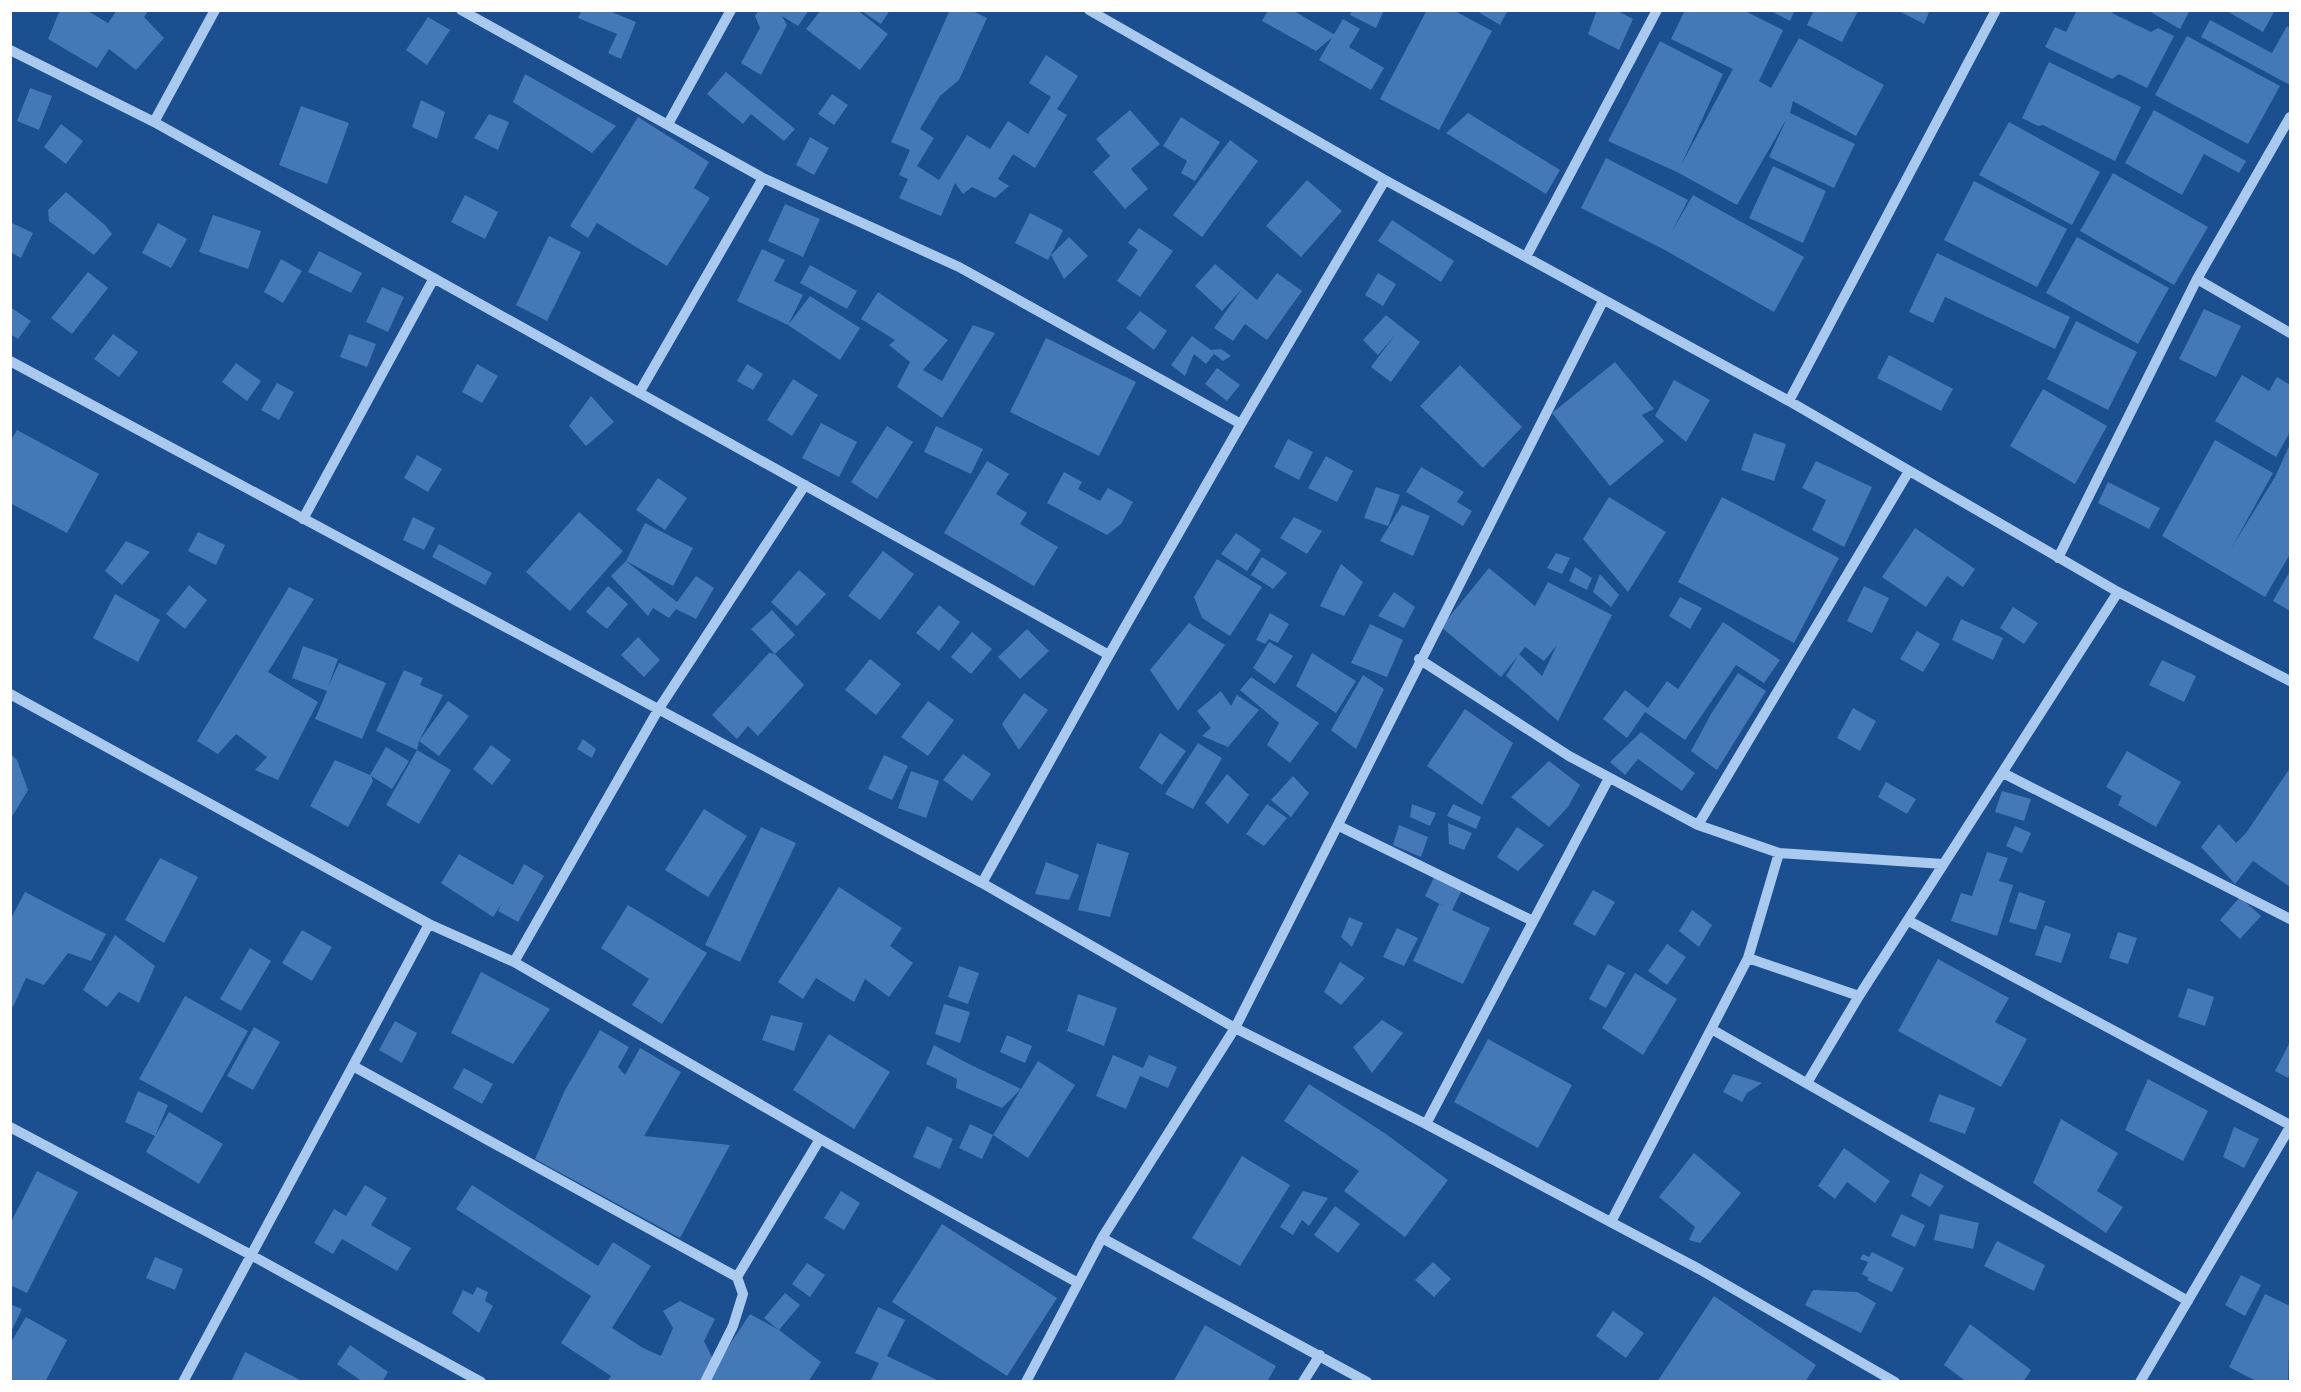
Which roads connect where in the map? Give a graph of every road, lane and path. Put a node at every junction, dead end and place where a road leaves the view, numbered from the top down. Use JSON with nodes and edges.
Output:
{"nodes":[{"id":1,"x":215,"y":10,"type":"edge"},
{"id":2,"x":461,"y":10,"type":"edge"},
{"id":3,"x":732,"y":10,"type":"edge"},
{"id":4,"x":1089,"y":10,"type":"edge"},
{"id":5,"x":1657,"y":10,"type":"edge"},
{"id":6,"x":1996,"y":10,"type":"edge"},
{"id":7,"x":10,"y":50,"type":"edge"},
{"id":8,"x":2290,"y":117,"type":"edge"},
{"id":9,"x":154,"y":122,"type":"junction"},
{"id":10,"x":668,"y":124,"type":"junction"},
{"id":11,"x":763,"y":178,"type":"junction"},
{"id":12,"x":1385,"y":180,"type":"junction"},
{"id":13,"x":1526,"y":257,"type":"junction"},
{"id":14,"x":434,"y":278,"type":"junction"},
{"id":15,"x":2197,"y":279,"type":"junction"},
{"id":16,"x":1603,"y":301,"type":"junction"},
{"id":17,"x":2290,"y":333,"type":"edge"},
{"id":18,"x":10,"y":361,"type":"edge"},
{"id":19,"x":639,"y":393,"type":"junction"},
{"id":20,"x":1789,"y":401,"type":"junction"},
{"id":21,"x":1241,"y":424,"type":"junction"},
{"id":22,"x":1909,"y":471,"type":"junction"},
{"id":23,"x":805,"y":485,"type":"junction"},
{"id":24,"x":303,"y":519,"type":"junction"},
{"id":25,"x":2058,"y":558,"type":"junction"},
{"id":26,"x":2118,"y":592,"type":"junction"},
{"id":27,"x":1109,"y":655,"type":"junction"},
{"id":28,"x":1419,"y":659,"type":"junction"},
{"id":29,"x":2290,"y":681,"type":"edge"},
{"id":30,"x":10,"y":694,"type":"edge"},
{"id":31,"x":658,"y":710,"type":"junction"},
{"id":32,"x":2003,"y":772,"type":"junction"},
{"id":33,"x":1609,"y":778,"type":"junction"},
{"id":34,"x":1698,"y":825,"type":"junction"},
{"id":35,"x":1339,"y":826,"type":"junction"},
{"id":36,"x":1779,"y":853,"type":"junction"},
{"id":37,"x":1943,"y":864,"type":"junction"},
{"id":38,"x":982,"y":883,"type":"junction"},
{"id":39,"x":2290,"y":919,"type":"edge"},
{"id":40,"x":1533,"y":921,"type":"junction"},
{"id":41,"x":1909,"y":921,"type":"junction"},
{"id":42,"x":429,"y":924,"type":"junction"},
{"id":43,"x":1748,"y":958,"type":"junction"},
{"id":44,"x":514,"y":962,"type":"junction"},
{"id":45,"x":1859,"y":996,"type":"junction"},
{"id":46,"x":1235,"y":1028,"type":"junction"},
{"id":47,"x":1713,"y":1030,"type":"junction"},
{"id":48,"x":353,"y":1066,"type":"junction"},
{"id":49,"x":1807,"y":1083,"type":"junction"},
{"id":50,"x":1426,"y":1124,"type":"junction"},
{"id":51,"x":2290,"y":1126,"type":"edge"},
{"id":52,"x":10,"y":1127,"type":"edge"},
{"id":53,"x":820,"y":1139,"type":"junction"},
{"id":54,"x":1611,"y":1222,"type":"junction"},
{"id":55,"x":1102,"y":1238,"type":"junction"},
{"id":56,"x":251,"y":1255,"type":"junction"},
{"id":57,"x":737,"y":1277,"type":"junction"},
{"id":58,"x":1078,"y":1283,"type":"junction"},
{"id":59,"x":2188,"y":1300,"type":"junction"},
{"id":60,"x":1320,"y":1355,"type":"junction"},
{"id":61,"x":183,"y":1382,"type":"edge"},
{"id":62,"x":481,"y":1382,"type":"edge"},
{"id":63,"x":705,"y":1382,"type":"edge"},
{"id":64,"x":1026,"y":1382,"type":"edge"},
{"id":65,"x":1303,"y":1382,"type":"edge"},
{"id":66,"x":1367,"y":1382,"type":"edge"},
{"id":67,"x":1895,"y":1382,"type":"edge"},
{"id":68,"x":2140,"y":1382,"type":"edge"}],
"edges":[{"from":1,"to":9,"type":"street"},
{"from":2,"to":10,"type":"street"},
{"from":3,"to":10,"type":"street"},
{"from":4,"to":12,"type":"street"},
{"from":5,"to":13,"type":"street"},
{"from":6,"to":20,"type":"street"},
{"from":7,"to":9,"type":"street"},
{"from":8,"to":15,"type":"street"},
{"from":9,"to":14,"type":"street"},
{"from":10,"to":11,"type":"street"},
{"from":11,"to":19,"type":"street"},
{"from":11,"to":21,"type":"street"},
{"from":12,"to":13,"type":"street"},
{"from":12,"to":21,"type":"street"},
{"from":13,"to":16,"type":"street"},
{"from":14,"to":19,"type":"street"},
{"from":14,"to":24,"type":"street"},
{"from":15,"to":17,"type":"street"},
{"from":15,"to":25,"type":"street"},
{"from":16,"to":20,"type":"street"},
{"from":16,"to":28,"type":"street"},
{"from":18,"to":24,"type":"street"},
{"from":19,"to":23,"type":"street"},
{"from":20,"to":22,"type":"street"},
{"from":21,"to":27,"type":"street"},
{"from":22,"to":25,"type":"street"},
{"from":22,"to":34,"type":"street"},
{"from":23,"to":27,"type":"street"},
{"from":23,"to":31,"type":"street"},
{"from":24,"to":31,"type":"street"},
{"from":25,"to":26,"type":"street"},
{"from":26,"to":29,"type":"street"},
{"from":26,"to":32,"type":"street"},
{"from":27,"to":38,"type":"street"},
{"from":28,"to":33,"type":"street"},
{"from":28,"to":35,"type":"street"},
{"from":30,"to":42,"type":"street"},
{"from":31,"to":38,"type":"street"},
{"from":31,"to":44,"type":"street"},
{"from":32,"to":37,"type":"street"},
{"from":32,"to":39,"type":"street"},
{"from":33,"to":34,"type":"street"},
{"from":33,"to":40,"type":"street"},
{"from":34,"to":36,"type":"street"},
{"from":35,"to":40,"type":"street"},
{"from":35,"to":46,"type":"street"},
{"from":36,"to":37,"type":"street"},
{"from":36,"to":43,"type":"street"},
{"from":37,"to":41,"type":"street"},
{"from":38,"to":46,"type":"street"},
{"from":40,"to":50,"type":"street"},
{"from":41,"to":45,"type":"street"},
{"from":41,"to":51,"type":"street"},
{"from":42,"to":44,"type":"street"},
{"from":42,"to":48,"type":"street"},
{"from":43,"to":45,"type":"street"},
{"from":43,"to":47,"type":"street"},
{"from":44,"to":53,"type":"street"},
{"from":45,"to":49,"type":"street"},
{"from":46,"to":50,"type":"street"},
{"from":46,"to":55,"type":"street"},
{"from":47,"to":49,"type":"street"},
{"from":47,"to":54,"type":"street"},
{"from":48,"to":56,"type":"street"},
{"from":48,"to":57,"type":"street"},
{"from":49,"to":59,"type":"street"},
{"from":50,"to":54,"type":"street"},
{"from":51,"to":59,"type":"street"},
{"from":52,"to":56,"type":"street"},
{"from":53,"to":57,"type":"street"},
{"from":53,"to":58,"type":"street"},
{"from":54,"to":67,"type":"street"},
{"from":55,"to":58,"type":"street"},
{"from":55,"to":60,"type":"street"},
{"from":56,"to":61,"type":"street"},
{"from":56,"to":62,"type":"street"},
{"from":57,"to":63,"type":"street"},
{"from":58,"to":64,"type":"street"},
{"from":59,"to":68,"type":"street"},
{"from":60,"to":65,"type":"street"},
{"from":60,"to":66,"type":"street"}]}
